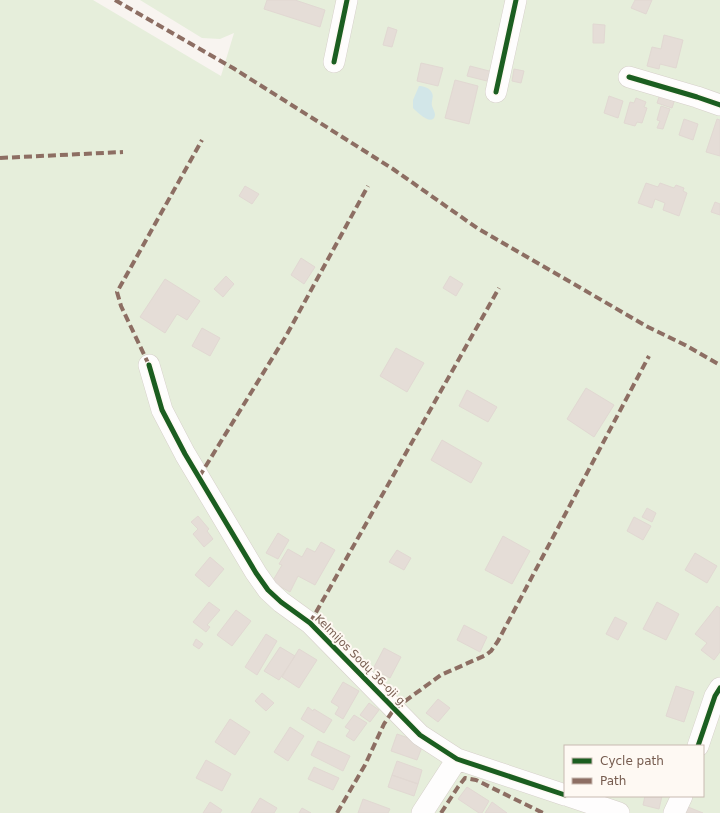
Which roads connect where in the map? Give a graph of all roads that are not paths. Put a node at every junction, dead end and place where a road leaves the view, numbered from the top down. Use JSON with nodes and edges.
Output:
{"nodes":[{"id":1,"x":347,"y":0,"type":"edge"},
{"id":2,"x":516,"y":0,"type":"edge"},
{"id":3,"x":334,"y":62,"type":"dead end"},
{"id":4,"x":629,"y":78,"type":"dead end"},
{"id":5,"x":496,"y":92,"type":"dead end"},
{"id":6,"x":720,"y":105,"type":"edge"},
{"id":7,"x":149,"y":365,"type":"dead end"},
{"id":8,"x":720,"y":688,"type":"edge"},
{"id":9,"x":698,"y":745,"type":"edge"},
{"id":10,"x":457,"y":759,"type":"junction"},
{"id":11,"x":564,"y":795,"type":"edge"},
{"id":12,"x":572,"y":797,"type":"edge"},
{"id":13,"x":682,"y":797,"type":"edge"},
{"id":14,"x":612,"y":812,"type":"edge"},
{"id":15,"x":422,"y":813,"type":"edge"},
{"id":16,"x":674,"y":813,"type":"edge"}],
"edges":[{"from":1,"to":3,"type":"street"},
{"from":2,"to":5,"type":"street"},
{"from":4,"to":6,"type":"street"},
{"from":7,"to":10,"type":"street","name":"Kelmijos Sodų 36-oji g."},
{"from":8,"to":9,"type":"street"},
{"from":10,"to":11,"type":"street","name":"Kelmijos Sodų 36-oji g."},
{"from":10,"to":15,"type":"street"},
{"from":12,"to":14,"type":"street"},
{"from":13,"to":16,"type":"street"}]}
